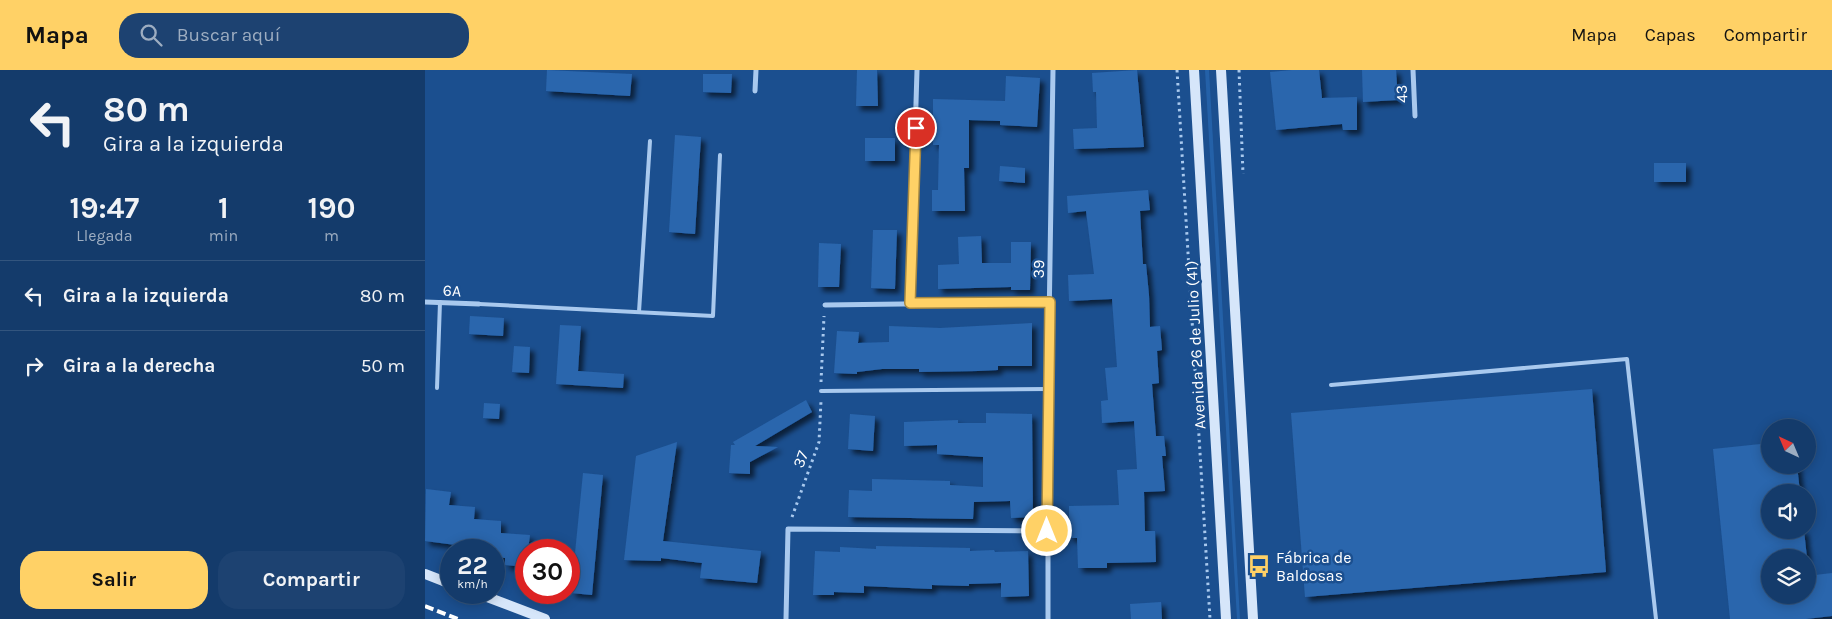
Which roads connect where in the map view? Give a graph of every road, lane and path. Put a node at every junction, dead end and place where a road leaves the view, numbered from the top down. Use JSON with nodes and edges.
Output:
{"nodes":[{"id":1,"x":755,"y":70,"type":"edge"},
{"id":2,"x":917,"y":70,"type":"edge"},
{"id":3,"x":1053,"y":70,"type":"edge"},
{"id":4,"x":1177,"y":70,"type":"edge"},
{"id":5,"x":1194,"y":70,"type":"edge"},
{"id":6,"x":1221,"y":70,"type":"edge"},
{"id":7,"x":1413,"y":70,"type":"edge"},
{"id":8,"x":755,"y":91,"type":"dead end"},
{"id":9,"x":1415,"y":116,"type":"dead end"},
{"id":10,"x":650,"y":141,"type":"dead end"},
{"id":11,"x":720,"y":155,"type":"dead end"},
{"id":12,"x":425,"y":302,"type":"edge"},
{"id":13,"x":440,"y":302,"type":"junction"},
{"id":14,"x":1050,"y":302,"type":"junction"},
{"id":15,"x":910,"y":303,"type":"junction"},
{"id":16,"x":479,"y":304,"type":"joint"},
{"id":17,"x":825,"y":305,"type":"joint"},
{"id":18,"x":639,"y":312,"type":"junction"},
{"id":19,"x":1331,"y":385,"type":"dead end"},
{"id":20,"x":437,"y":388,"type":"dead end"},
{"id":21,"x":1047,"y":388,"type":"junction"},
{"id":22,"x":821,"y":391,"type":"junction"},
{"id":23,"x":788,"y":529,"type":"junction"},
{"id":24,"x":1047,"y":531,"type":"junction"},
{"id":25,"x":425,"y":574,"type":"edge"},
{"id":26,"x":440,"y":580,"type":"edge"},
{"id":27,"x":505,"y":604,"type":"edge"},
{"id":28,"x":545,"y":619,"type":"edge"},
{"id":29,"x":786,"y":619,"type":"edge"},
{"id":30,"x":1048,"y":619,"type":"edge"},
{"id":31,"x":1210,"y":619,"type":"edge"},
{"id":32,"x":1226,"y":619,"type":"edge"},
{"id":33,"x":1253,"y":619,"type":"edge"},
{"id":34,"x":1656,"y":619,"type":"edge"}],
"edges":[{"from":1,"to":8,"type":"street"},
{"from":2,"to":15,"type":"street"},
{"from":3,"to":14,"type":"street","name":"39"},
{"from":4,"to":31,"type":"path"},
{"from":5,"to":32,"type":"main road","name":"Avenida 26 de Julio (41)"},
{"from":6,"to":33,"type":"main road"},
{"from":7,"to":9,"type":"street","name":"43"},
{"from":10,"to":18,"type":"lane"},
{"from":11,"to":18,"type":"lane"},
{"from":12,"to":13,"type":"street","name":"6A"},
{"from":13,"to":16,"type":"street","name":"6A"},
{"from":13,"to":20,"type":"lane"},
{"from":14,"to":15,"type":"street"},
{"from":14,"to":21,"type":"street","name":"39"},
{"from":15,"to":17,"type":"street"},
{"from":16,"to":18,"type":"lane"},
{"from":17,"to":22,"type":"path","name":"37"},
{"from":19,"to":34,"type":"lane"},
{"from":21,"to":22,"type":"lane"},
{"from":21,"to":24,"type":"street","name":"39"},
{"from":22,"to":23,"type":"path","name":"37"},
{"from":23,"to":24,"type":"street"},
{"from":23,"to":29,"type":"street"},
{"from":24,"to":30,"type":"street","name":"39"},
{"from":25,"to":26,"type":"main road"},
{"from":27,"to":28,"type":"main road"}]}
